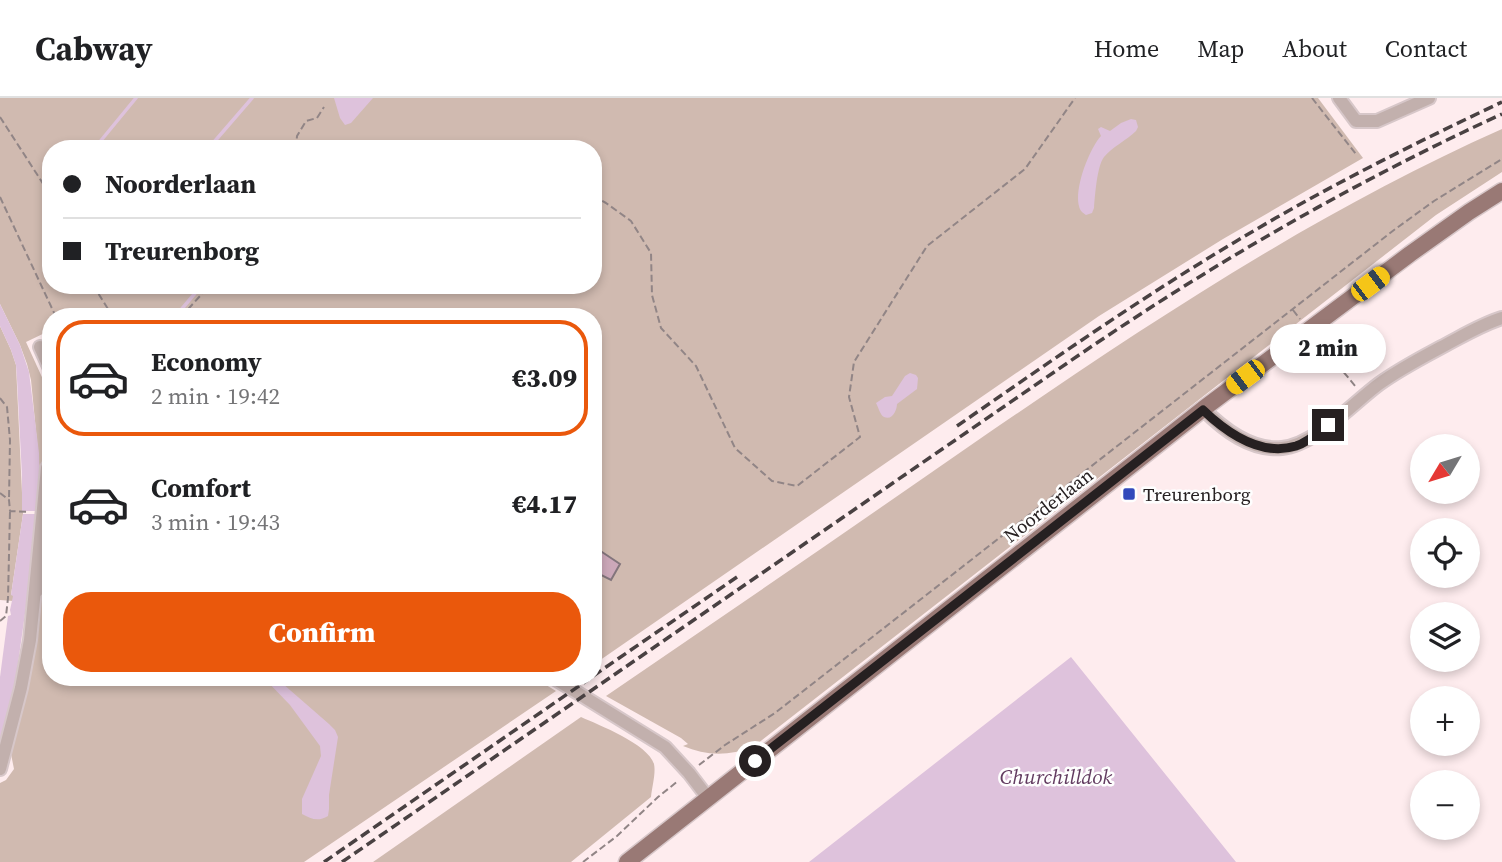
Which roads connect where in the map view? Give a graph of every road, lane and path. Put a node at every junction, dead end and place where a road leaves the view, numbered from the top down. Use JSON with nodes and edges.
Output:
{"nodes":[{"id":1,"x":1075,"y":98,"type":"edge"},
{"id":2,"x":1312,"y":98,"type":"edge"},
{"id":3,"x":1339,"y":98,"type":"edge"},
{"id":4,"x":1429,"y":98,"type":"edge"},
{"id":5,"x":324,"y":107,"type":"dead end"},
{"id":6,"x":0,"y":117,"type":"edge"},
{"id":7,"x":297,"y":140,"type":"edge"},
{"id":8,"x":1356,"y":154,"type":"dead end"},
{"id":9,"x":1502,"y":159,"type":"edge"},
{"id":10,"x":42,"y":182,"type":"edge"},
{"id":11,"x":1502,"y":191,"type":"edge"},
{"id":12,"x":0,"y":197,"type":"edge"},
{"id":13,"x":602,"y":201,"type":"edge"},
{"id":14,"x":42,"y":287,"type":"edge"},
{"id":15,"x":202,"y":294,"type":"edge"},
{"id":16,"x":189,"y":308,"type":"edge"},
{"id":17,"x":1292,"y":309,"type":"junction"},
{"id":18,"x":1502,"y":318,"type":"edge"},
{"id":19,"x":1309,"y":330,"type":"junction"},
{"id":20,"x":40,"y":347,"type":"dead end"},
{"id":21,"x":42,"y":351,"type":"edge"},
{"id":22,"x":1363,"y":397,"type":"junction"},
{"id":23,"x":0,"y":398,"type":"edge"},
{"id":24,"x":1203,"y":410,"type":"junction"},
{"id":25,"x":0,"y":493,"type":"edge"},
{"id":26,"x":9,"y":500,"type":"junction"},
{"id":27,"x":10,"y":511,"type":"junction"},
{"id":28,"x":19,"y":512,"type":"dead end"},
{"id":29,"x":42,"y":520,"type":"edge"},
{"id":30,"x":42,"y":585,"type":"edge"},
{"id":31,"x":35,"y":593,"type":"junction"},
{"id":32,"x":0,"y":621,"type":"edge"},
{"id":33,"x":567,"y":686,"type":"edge"},
{"id":34,"x":705,"y":760,"type":"dead end"},
{"id":35,"x":0,"y":769,"type":"edge"},
{"id":36,"x":674,"y":784,"type":"dead end"},
{"id":37,"x":708,"y":798,"type":"junction"},
{"id":38,"x":583,"y":862,"type":"edge"},
{"id":39,"x":627,"y":862,"type":"edge"}],
"edges":[{"from":1,"to":13,"type":"path"},
{"from":2,"to":8,"type":"path"},
{"from":3,"to":4,"type":"street"},
{"from":5,"to":7,"type":"path"},
{"from":6,"to":10,"type":"path"},
{"from":9,"to":17,"type":"path"},
{"from":11,"to":19,"type":"main road","name":"Noorderlaan"},
{"from":12,"to":14,"type":"path"},
{"from":15,"to":16,"type":"path"},
{"from":17,"to":19,"type":"path"},
{"from":17,"to":34,"type":"path"},
{"from":18,"to":22,"type":"street"},
{"from":19,"to":22,"type":"path"},
{"from":19,"to":24,"type":"main road","name":"Noorderlaan"},
{"from":20,"to":21,"type":"street"},
{"from":22,"to":24,"type":"street"},
{"from":23,"to":26,"type":"path"},
{"from":24,"to":37,"type":"main road","name":"Noorderlaan"},
{"from":25,"to":26,"type":"path"},
{"from":26,"to":27,"type":"path"},
{"from":27,"to":28,"type":"path"},
{"from":27,"to":32,"type":"path"},
{"from":29,"to":31,"type":"street"},
{"from":30,"to":31,"type":"street"},
{"from":31,"to":35,"type":"street"},
{"from":33,"to":37,"type":"street"},
{"from":36,"to":38,"type":"path"},
{"from":37,"to":39,"type":"main road","name":"Noorderlaan"}]}
